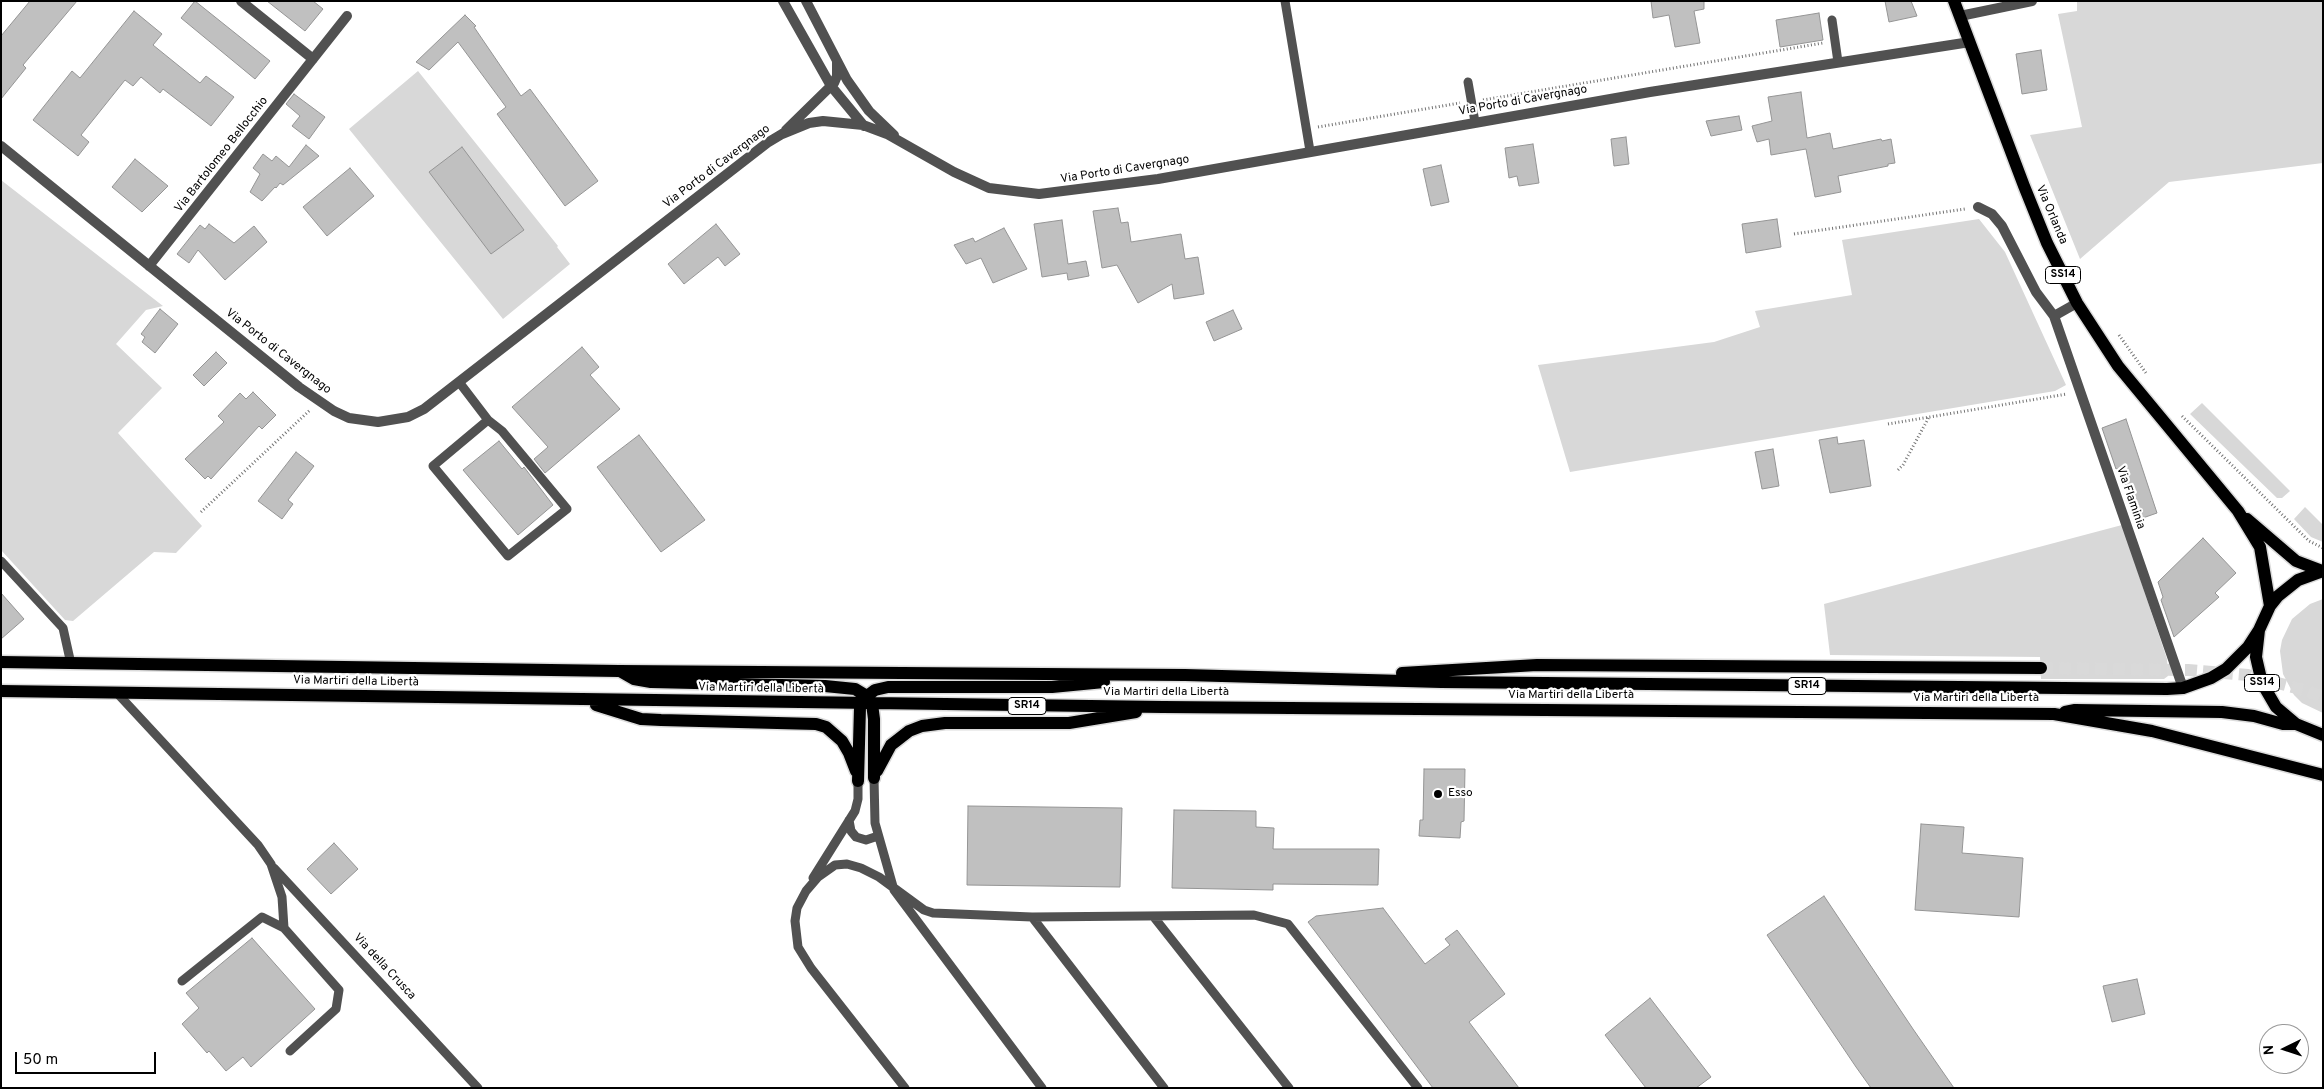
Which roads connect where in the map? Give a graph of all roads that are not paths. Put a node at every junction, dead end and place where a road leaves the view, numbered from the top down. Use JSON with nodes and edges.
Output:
{"nodes":[{"id":1,"x":241,"y":1,"type":"edge"},
{"id":2,"x":783,"y":1,"type":"edge"},
{"id":3,"x":806,"y":1,"type":"edge"},
{"id":4,"x":1285,"y":1,"type":"edge"},
{"id":5,"x":1954,"y":1,"type":"edge"},
{"id":6,"x":2032,"y":1,"type":"edge"},
{"id":7,"x":347,"y":16,"type":"dead end"},
{"id":8,"x":1960,"y":16,"type":"junction"},
{"id":9,"x":1832,"y":20,"type":"dead end"},
{"id":10,"x":1970,"y":42,"type":"junction"},
{"id":11,"x":313,"y":59,"type":"junction"},
{"id":12,"x":836,"y":59,"type":"junction"},
{"id":13,"x":1838,"y":62,"type":"junction"},
{"id":14,"x":1468,"y":82,"type":"dead end"},
{"id":15,"x":831,"y":86,"type":"junction"},
{"id":16,"x":1475,"y":122,"type":"junction"},
{"id":17,"x":864,"y":126,"type":"junction"},
{"id":18,"x":782,"y":134,"type":"junction"},
{"id":19,"x":904,"y":144,"type":"junction"},
{"id":20,"x":1,"y":146,"type":"edge"},
{"id":21,"x":1310,"y":151,"type":"junction"},
{"id":22,"x":1978,"y":207,"type":"road end"},
{"id":23,"x":149,"y":266,"type":"junction"},
{"id":24,"x":2077,"y":303,"type":"junction"},
{"id":25,"x":2054,"y":316,"type":"junction"},
{"id":26,"x":459,"y":382,"type":"junction"},
{"id":27,"x":488,"y":420,"type":"junction"},
{"id":28,"x":2238,"y":511,"type":"junction"},
{"id":29,"x":1,"y":561,"type":"edge"},
{"id":30,"x":2322,"y":571,"type":"edge"},
{"id":31,"x":2270,"y":606,"type":"junction"},
{"id":32,"x":2259,"y":630,"type":"junction"},
{"id":33,"x":1,"y":662,"type":"edge"},
{"id":34,"x":71,"y":664,"type":"junction"},
{"id":35,"x":2041,"y":668,"type":"tunnel mouth"},
{"id":36,"x":619,"y":671,"type":"junction"},
{"id":37,"x":1173,"y":676,"type":"junction"},
{"id":38,"x":1332,"y":678,"type":"junction"},
{"id":39,"x":2183,"y":688,"type":"junction"},
{"id":40,"x":1,"y":691,"type":"edge"},
{"id":41,"x":117,"y":693,"type":"junction"},
{"id":42,"x":582,"y":700,"type":"junction"},
{"id":43,"x":867,"y":701,"type":"junction"},
{"id":44,"x":1163,"y":707,"type":"junction"},
{"id":45,"x":2054,"y":714,"type":"junction"},
{"id":46,"x":2296,"y":724,"type":"junction"},
{"id":47,"x":2322,"y":734,"type":"edge"},
{"id":48,"x":2323,"y":775,"type":"edge"},
{"id":49,"x":874,"y":778,"type":"junction"},
{"id":50,"x":858,"y":781,"type":"junction"},
{"id":51,"x":849,"y":820,"type":"junction"},
{"id":52,"x":878,"y":836,"type":"junction"},
{"id":53,"x":271,"y":864,"type":"junction"},
{"id":54,"x":894,"y":890,"type":"junction"},
{"id":55,"x":806,"y":891,"type":"junction"},
{"id":56,"x":1153,"y":916,"type":"junction"},
{"id":57,"x":1032,"y":917,"type":"junction"},
{"id":58,"x":284,"y":928,"type":"junction"},
{"id":59,"x":182,"y":981,"type":"dead end"},
{"id":60,"x":290,"y":1051,"type":"dead end"},
{"id":61,"x":478,"y":1088,"type":"edge"},
{"id":62,"x":905,"y":1088,"type":"edge"},
{"id":63,"x":1042,"y":1088,"type":"edge"},
{"id":64,"x":1164,"y":1088,"type":"edge"},
{"id":65,"x":1289,"y":1088,"type":"edge"},
{"id":66,"x":1418,"y":1088,"type":"edge"}],
"edges":[{"from":1,"to":11,"type":"street"},
{"from":2,"to":15,"type":"street"},
{"from":3,"to":12,"type":"street"},
{"from":4,"to":21,"type":"lane"},
{"from":5,"to":8,"type":"main road","name":"Via Orlanda","number":"SS14"},
{"from":6,"to":8,"type":"street"},
{"from":7,"to":11,"type":"street","name":"Via Bartolomeo Bellocchio"},
{"from":8,"to":10,"type":"main road","name":"Via Orlanda","number":"SS14"},
{"from":9,"to":13,"type":"lane"},
{"from":10,"to":13,"type":"street","name":"Via Porto di Cavergnago"},
{"from":10,"to":24,"type":"main road","name":"Via Orlanda","number":"SS14"},
{"from":11,"to":23,"type":"street","name":"Via Bartolomeo Bellocchio"},
{"from":12,"to":15,"type":"street"},
{"from":12,"to":19,"type":"street"},
{"from":13,"to":16,"type":"street","name":"Via Porto di Cavergnago"},
{"from":14,"to":16,"type":"lane"},
{"from":15,"to":17,"type":"street"},
{"from":15,"to":18,"type":"street"},
{"from":16,"to":21,"type":"street","name":"Via Porto di Cavergnago"},
{"from":17,"to":18,"type":"street","name":"Via Porto di Cavergnago"},
{"from":17,"to":19,"type":"street","name":"Via Porto di Cavergnago"},
{"from":18,"to":26,"type":"street","name":"Via Porto di Cavergnago"},
{"from":19,"to":21,"type":"street","name":"Via Porto di Cavergnago"},
{"from":20,"to":23,"type":"street","name":"Via Porto di Cavergnago"},
{"from":22,"to":25,"type":"street","name":"Via Flaminia"},
{"from":23,"to":26,"type":"street","name":"Via Porto di Cavergnago"},
{"from":24,"to":25,"type":"street"},
{"from":24,"to":28,"type":"main road","name":"Via Orlanda","number":"SS14"},
{"from":25,"to":39,"type":"street","name":"Via Flaminia"},
{"from":26,"to":27,"type":"lane"},
{"from":27,"to":27,"type":"lane"},
{"from":28,"to":30,"type":"main road","name":"Via Orlanda","number":"SS14"},
{"from":28,"to":31,"type":"main road","name":"Via Orlanda","number":"SS14"},
{"from":29,"to":34,"type":"lane"},
{"from":30,"to":31,"type":"main road","number":"SS14"},
{"from":31,"to":32,"type":"main road","number":"SS14"},
{"from":32,"to":39,"type":"main road","name":"Via Martiri della Libertà","number":"SR14"},
{"from":32,"to":46,"type":"main road","number":"SS14"},
{"from":33,"to":34,"type":"main road","name":"Via Martiri della Libertà","number":"SR14"},
{"from":34,"to":36,"type":"main road","name":"Via Martiri della Libertà","number":"SR14"},
{"from":35,"to":38,"type":"main road","name":"Via Martiri della Libertà","number":"SR14"},
{"from":36,"to":37,"type":"main road","name":"Via Martiri della Libertà","number":"SR14"},
{"from":36,"to":43,"type":"main road"},
{"from":37,"to":38,"type":"main road","name":"Via Martiri della Libertà","number":"SR14"},
{"from":37,"to":43,"type":"main road"},
{"from":38,"to":39,"type":"main road","name":"Via Martiri della Libertà","number":"SR14"},
{"from":40,"to":41,"type":"main road","name":"Via Martiri della Libertà","number":"SR14"},
{"from":41,"to":42,"type":"main road","name":"Via Martiri della Libertà","number":"SR14"},
{"from":41,"to":53,"type":"lane"},
{"from":42,"to":43,"type":"main road","name":"Via Martiri della Libertà","number":"SR14"},
{"from":42,"to":50,"type":"main road"},
{"from":43,"to":44,"type":"main road","name":"Via Martiri della Libertà","number":"SR14"},
{"from":43,"to":49,"type":"main road"},
{"from":43,"to":50,"type":"main road"},
{"from":44,"to":45,"type":"main road","name":"Via Martiri della Libertà","number":"SR14"},
{"from":44,"to":49,"type":"main road"},
{"from":45,"to":46,"type":"main road","number":"SR14"},
{"from":45,"to":48,"type":"main road","name":"Via Martiri della Libertà","number":"SR14"},
{"from":46,"to":47,"type":"main road","number":"SS14"},
{"from":49,"to":52,"type":"lane"},
{"from":50,"to":51,"type":"lane"},
{"from":51,"to":52,"type":"lane"},
{"from":51,"to":55,"type":"lane"},
{"from":52,"to":54,"type":"lane"},
{"from":53,"to":58,"type":"lane"},
{"from":53,"to":61,"type":"lane","name":"Via della Crusca"},
{"from":54,"to":55,"type":"lane"},
{"from":54,"to":57,"type":"lane"},
{"from":54,"to":63,"type":"lane"},
{"from":55,"to":62,"type":"lane"},
{"from":56,"to":57,"type":"lane"},
{"from":56,"to":65,"type":"lane"},
{"from":56,"to":66,"type":"lane"},
{"from":57,"to":64,"type":"lane"},
{"from":58,"to":59,"type":"lane"},
{"from":58,"to":60,"type":"lane"}]}
